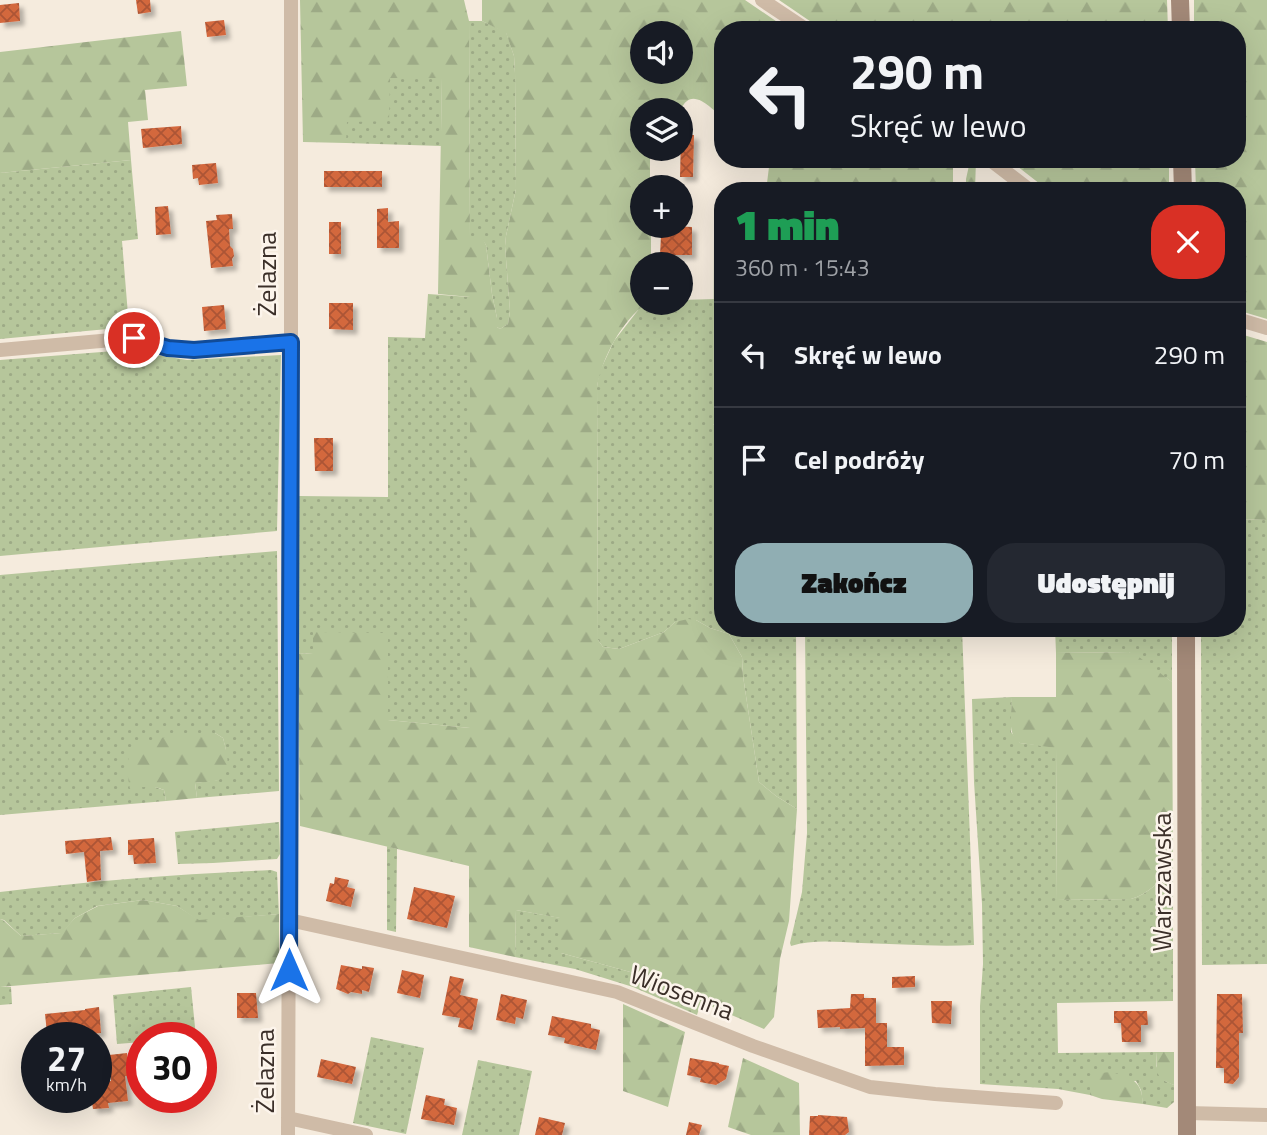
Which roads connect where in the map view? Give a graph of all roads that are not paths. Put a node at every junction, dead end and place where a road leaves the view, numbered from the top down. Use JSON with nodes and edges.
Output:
{"nodes":[{"id":1,"x":291,"y":0,"type":"edge"},
{"id":2,"x":762,"y":0,"type":"edge"},
{"id":3,"x":1180,"y":0,"type":"edge"},
{"id":4,"x":794,"y":21,"type":"edge"},
{"id":5,"x":1181,"y":21,"type":"edge"},
{"id":6,"x":1001,"y":168,"type":"edge"},
{"id":7,"x":1019,"y":182,"type":"edge"},
{"id":8,"x":1246,"y":322,"type":"edge"},
{"id":9,"x":1267,"y":328,"type":"edge"},
{"id":10,"x":291,"y":342,"type":"junction"},
{"id":11,"x":0,"y":351,"type":"edge"},
{"id":12,"x":1186,"y":637,"type":"edge"},
{"id":13,"x":289,"y":920,"type":"junction"},
{"id":14,"x":1056,"y":1103,"type":"dead end"},
{"id":15,"x":1187,"y":1113,"type":"junction"},
{"id":16,"x":1267,"y":1115,"type":"edge"},
{"id":17,"x":288,"y":1118,"type":"junction"},
{"id":18,"x":288,"y":1135,"type":"edge"},
{"id":19,"x":366,"y":1135,"type":"edge"},
{"id":20,"x":1187,"y":1135,"type":"edge"}],
"edges":[{"from":1,"to":10,"type":"street","name":"Żelazna"},
{"from":2,"to":4,"type":"street"},
{"from":3,"to":5,"type":"street"},
{"from":6,"to":7,"type":"street"},
{"from":8,"to":9,"type":"street"},
{"from":10,"to":11,"type":"street"},
{"from":10,"to":13,"type":"street","name":"Żelazna"},
{"from":12,"to":15,"type":"street","name":"Warszawska"},
{"from":13,"to":14,"type":"street","name":"Wiosenna"},
{"from":13,"to":17,"type":"street","name":"Żelazna"},
{"from":15,"to":16,"type":"street"},
{"from":15,"to":20,"type":"street","name":"Warszawska"},
{"from":17,"to":18,"type":"street","name":"Żelazna"},
{"from":17,"to":19,"type":"street"}]}
